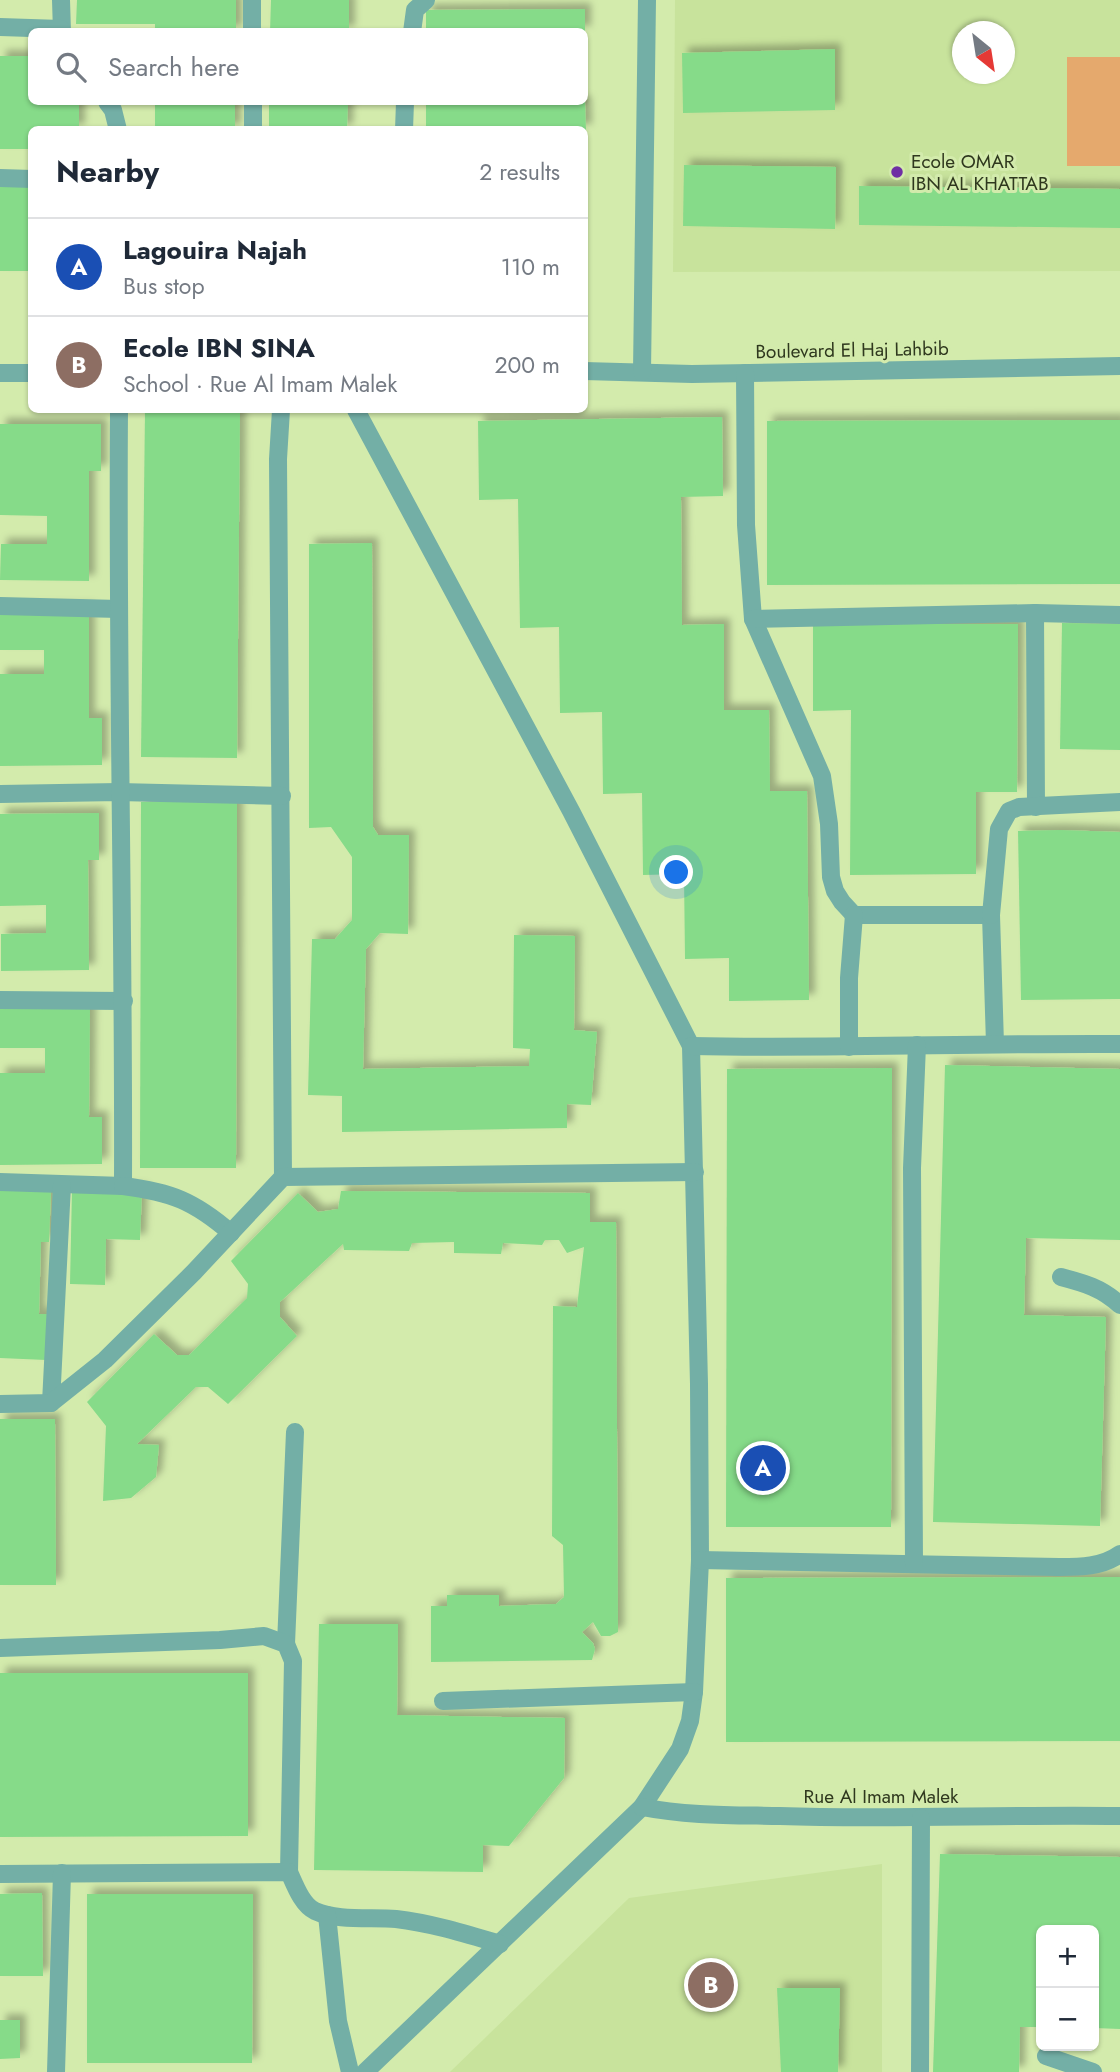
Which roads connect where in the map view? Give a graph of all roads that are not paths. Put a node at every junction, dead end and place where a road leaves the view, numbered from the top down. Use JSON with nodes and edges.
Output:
{"nodes":[{"id":1,"x":61,"y":0,"type":"edge"},
{"id":2,"x":252,"y":0,"type":"edge"},
{"id":3,"x":426,"y":0,"type":"edge"},
{"id":4,"x":647,"y":0,"type":"edge"},
{"id":5,"x":0,"y":27,"type":"edge"},
{"id":6,"x":28,"y":28,"type":"edge"},
{"id":7,"x":62,"y":28,"type":"edge"},
{"id":8,"x":253,"y":28,"type":"edge"},
{"id":9,"x":413,"y":28,"type":"edge"},
{"id":10,"x":109,"y":105,"type":"edge"},
{"id":11,"x":253,"y":105,"type":"edge"},
{"id":12,"x":405,"y":105,"type":"edge"},
{"id":13,"x":117,"y":126,"type":"edge"},
{"id":14,"x":253,"y":126,"type":"edge"},
{"id":15,"x":404,"y":126,"type":"edge"},
{"id":16,"x":0,"y":178,"type":"edge"},
{"id":17,"x":28,"y":179,"type":"edge"},
{"id":18,"x":1120,"y":366,"type":"edge"},
{"id":19,"x":588,"y":370,"type":"edge"},
{"id":20,"x":642,"y":372,"type":"junction"},
{"id":21,"x":0,"y":373,"type":"edge"},
{"id":22,"x":28,"y":373,"type":"edge"},
{"id":23,"x":745,"y":373,"type":"junction"},
{"id":24,"x":119,"y":413,"type":"edge"},
{"id":25,"x":281,"y":413,"type":"edge"},
{"id":26,"x":358,"y":413,"type":"edge"},
{"id":27,"x":0,"y":606,"type":"edge"},
{"id":28,"x":119,"y":609,"type":"junction"},
{"id":29,"x":1035,"y":613,"type":"junction"},
{"id":30,"x":1120,"y":615,"type":"edge"},
{"id":31,"x":753,"y":619,"type":"junction"},
{"id":32,"x":119,"y":792,"type":"junction"},
{"id":33,"x":0,"y":794,"type":"edge"},
{"id":34,"x":282,"y":796,"type":"junction"},
{"id":35,"x":1120,"y":802,"type":"edge"},
{"id":36,"x":1036,"y":807,"type":"junction"},
{"id":37,"x":854,"y":915,"type":"junction"},
{"id":38,"x":991,"y":915,"type":"junction"},
{"id":39,"x":0,"y":1000,"type":"edge"},
{"id":40,"x":124,"y":1001,"type":"junction"},
{"id":41,"x":995,"y":1044,"type":"junction"},
{"id":42,"x":1120,"y":1044,"type":"edge"},
{"id":43,"x":917,"y":1045,"type":"junction"},
{"id":44,"x":691,"y":1046,"type":"junction"},
{"id":45,"x":849,"y":1047,"type":"junction"},
{"id":46,"x":695,"y":1172,"type":"junction"},
{"id":47,"x":284,"y":1177,"type":"junction"},
{"id":48,"x":0,"y":1182,"type":"edge"},
{"id":49,"x":62,"y":1185,"type":"junction"},
{"id":50,"x":124,"y":1186,"type":"junction"},
{"id":51,"x":231,"y":1233,"type":"junction"},
{"id":52,"x":1061,"y":1277,"type":"dead end"},
{"id":53,"x":1120,"y":1305,"type":"edge"},
{"id":54,"x":51,"y":1402,"type":"junction"},
{"id":55,"x":0,"y":1404,"type":"edge"},
{"id":56,"x":295,"y":1432,"type":"dead end"},
{"id":57,"x":1120,"y":1554,"type":"edge"},
{"id":58,"x":700,"y":1560,"type":"junction"},
{"id":59,"x":914,"y":1564,"type":"junction"},
{"id":60,"x":286,"y":1644,"type":"junction"},
{"id":61,"x":0,"y":1648,"type":"edge"},
{"id":62,"x":694,"y":1692,"type":"junction"},
{"id":63,"x":443,"y":1701,"type":"dead end"},
{"id":64,"x":642,"y":1807,"type":"junction"},
{"id":65,"x":1120,"y":1816,"type":"edge"},
{"id":66,"x":921,"y":1818,"type":"junction"},
{"id":67,"x":289,"y":1872,"type":"junction"},
{"id":68,"x":62,"y":1873,"type":"junction"},
{"id":69,"x":0,"y":1874,"type":"edge"},
{"id":70,"x":327,"y":1915,"type":"junction"},
{"id":71,"x":500,"y":1944,"type":"junction"},
{"id":72,"x":1046,"y":2056,"type":"dead end"},
{"id":73,"x":56,"y":2072,"type":"edge"},
{"id":74,"x":350,"y":2072,"type":"edge"},
{"id":75,"x":365,"y":2072,"type":"edge"},
{"id":76,"x":920,"y":2072,"type":"edge"},
{"id":77,"x":1093,"y":2072,"type":"edge"}],
"edges":[{"from":1,"to":7,"type":"street"},
{"from":2,"to":8,"type":"street"},
{"from":3,"to":9,"type":"street"},
{"from":4,"to":20,"type":"street"},
{"from":5,"to":6,"type":"street"},
{"from":10,"to":13,"type":"street"},
{"from":11,"to":14,"type":"street"},
{"from":12,"to":15,"type":"street"},
{"from":16,"to":17,"type":"street"},
{"from":18,"to":23,"type":"street","name":"Boulevard El Haj Lahbib"},
{"from":19,"to":20,"type":"street","name":"Boulevard El Haj Lahbib"},
{"from":20,"to":23,"type":"street","name":"Boulevard El Haj Lahbib"},
{"from":21,"to":22,"type":"street"},
{"from":23,"to":31,"type":"street"},
{"from":24,"to":28,"type":"street"},
{"from":25,"to":34,"type":"street"},
{"from":26,"to":44,"type":"street"},
{"from":27,"to":28,"type":"street"},
{"from":28,"to":32,"type":"street"},
{"from":29,"to":30,"type":"street"},
{"from":29,"to":31,"type":"street"},
{"from":29,"to":36,"type":"street"},
{"from":31,"to":37,"type":"street"},
{"from":32,"to":33,"type":"street"},
{"from":32,"to":34,"type":"street"},
{"from":32,"to":40,"type":"street"},
{"from":34,"to":47,"type":"street"},
{"from":35,"to":36,"type":"street"},
{"from":36,"to":38,"type":"street"},
{"from":37,"to":38,"type":"street"},
{"from":37,"to":45,"type":"street"},
{"from":38,"to":41,"type":"street"},
{"from":39,"to":40,"type":"street"},
{"from":40,"to":50,"type":"street"},
{"from":41,"to":42,"type":"street"},
{"from":41,"to":43,"type":"street"},
{"from":43,"to":45,"type":"street"},
{"from":43,"to":59,"type":"street"},
{"from":44,"to":45,"type":"street"},
{"from":44,"to":46,"type":"street"},
{"from":46,"to":47,"type":"street"},
{"from":46,"to":58,"type":"street"},
{"from":47,"to":51,"type":"street"},
{"from":48,"to":49,"type":"street"},
{"from":49,"to":50,"type":"street"},
{"from":49,"to":54,"type":"street"},
{"from":50,"to":51,"type":"street"},
{"from":51,"to":54,"type":"street"},
{"from":52,"to":53,"type":"street"},
{"from":54,"to":55,"type":"street"},
{"from":56,"to":60,"type":"street"},
{"from":57,"to":59,"type":"street"},
{"from":58,"to":59,"type":"street"},
{"from":58,"to":62,"type":"street"},
{"from":60,"to":61,"type":"street"},
{"from":60,"to":67,"type":"street"},
{"from":62,"to":63,"type":"street"},
{"from":62,"to":64,"type":"street"},
{"from":64,"to":66,"type":"street","name":"Rue Al Imam Malek"},
{"from":64,"to":71,"type":"street"},
{"from":65,"to":66,"type":"street","name":"Rue Al Imam Malek"},
{"from":66,"to":76,"type":"street"},
{"from":67,"to":68,"type":"street"},
{"from":67,"to":70,"type":"street"},
{"from":68,"to":69,"type":"street"},
{"from":68,"to":73,"type":"street"},
{"from":70,"to":71,"type":"street"},
{"from":70,"to":74,"type":"street"},
{"from":71,"to":75,"type":"street"},
{"from":72,"to":77,"type":"street"}]}
